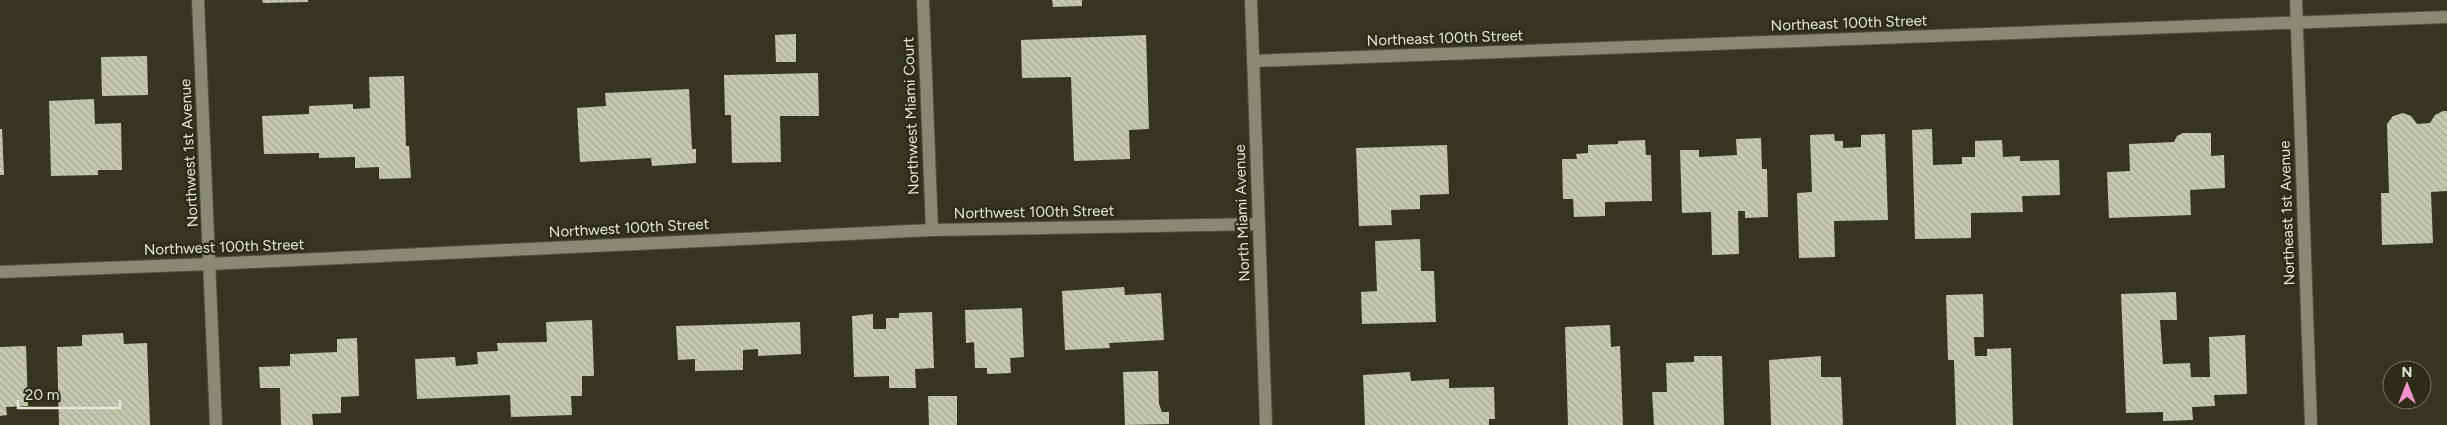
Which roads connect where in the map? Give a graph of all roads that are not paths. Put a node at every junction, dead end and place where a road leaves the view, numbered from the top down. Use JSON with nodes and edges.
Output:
{"nodes":[{"id":1,"x":198,"y":0,"type":"edge"},
{"id":2,"x":923,"y":0,"type":"edge"},
{"id":3,"x":1251,"y":0,"type":"edge"},
{"id":4,"x":2296,"y":0,"type":"edge"},
{"id":5,"x":2447,"y":17,"type":"edge"},
{"id":6,"x":2297,"y":23,"type":"junction"},
{"id":7,"x":1253,"y":61,"type":"junction"},
{"id":8,"x":1259,"y":224,"type":"junction"},
{"id":9,"x":932,"y":230,"type":"junction"},
{"id":10,"x":210,"y":264,"type":"junction"},
{"id":11,"x":0,"y":272,"type":"edge"},
{"id":12,"x":216,"y":425,"type":"edge"},
{"id":13,"x":1266,"y":425,"type":"edge"},
{"id":14,"x":2311,"y":425,"type":"edge"}],
"edges":[{"from":1,"to":10,"type":"street","name":"Northwest 1st Avenue"},
{"from":2,"to":9,"type":"street","name":"Northwest Miami Court"},
{"from":3,"to":7,"type":"street","name":"North Miami Avenue"},
{"from":4,"to":6,"type":"street","name":"Northeast 1st Avenue"},
{"from":5,"to":6,"type":"street","name":"Northeast 100th Street"},
{"from":6,"to":7,"type":"street","name":"Northeast 100th Street"},
{"from":6,"to":14,"type":"street","name":"Northeast 1st Avenue"},
{"from":7,"to":8,"type":"street","name":"North Miami Avenue"},
{"from":8,"to":9,"type":"street","name":"Northwest 100th Street"},
{"from":8,"to":13,"type":"street","name":"North Miami Avenue"},
{"from":9,"to":10,"type":"street","name":"Northwest 100th Street"},
{"from":10,"to":11,"type":"street","name":"Northwest 100th Street"},
{"from":10,"to":12,"type":"street","name":"Northwest 1st Avenue"}]}
